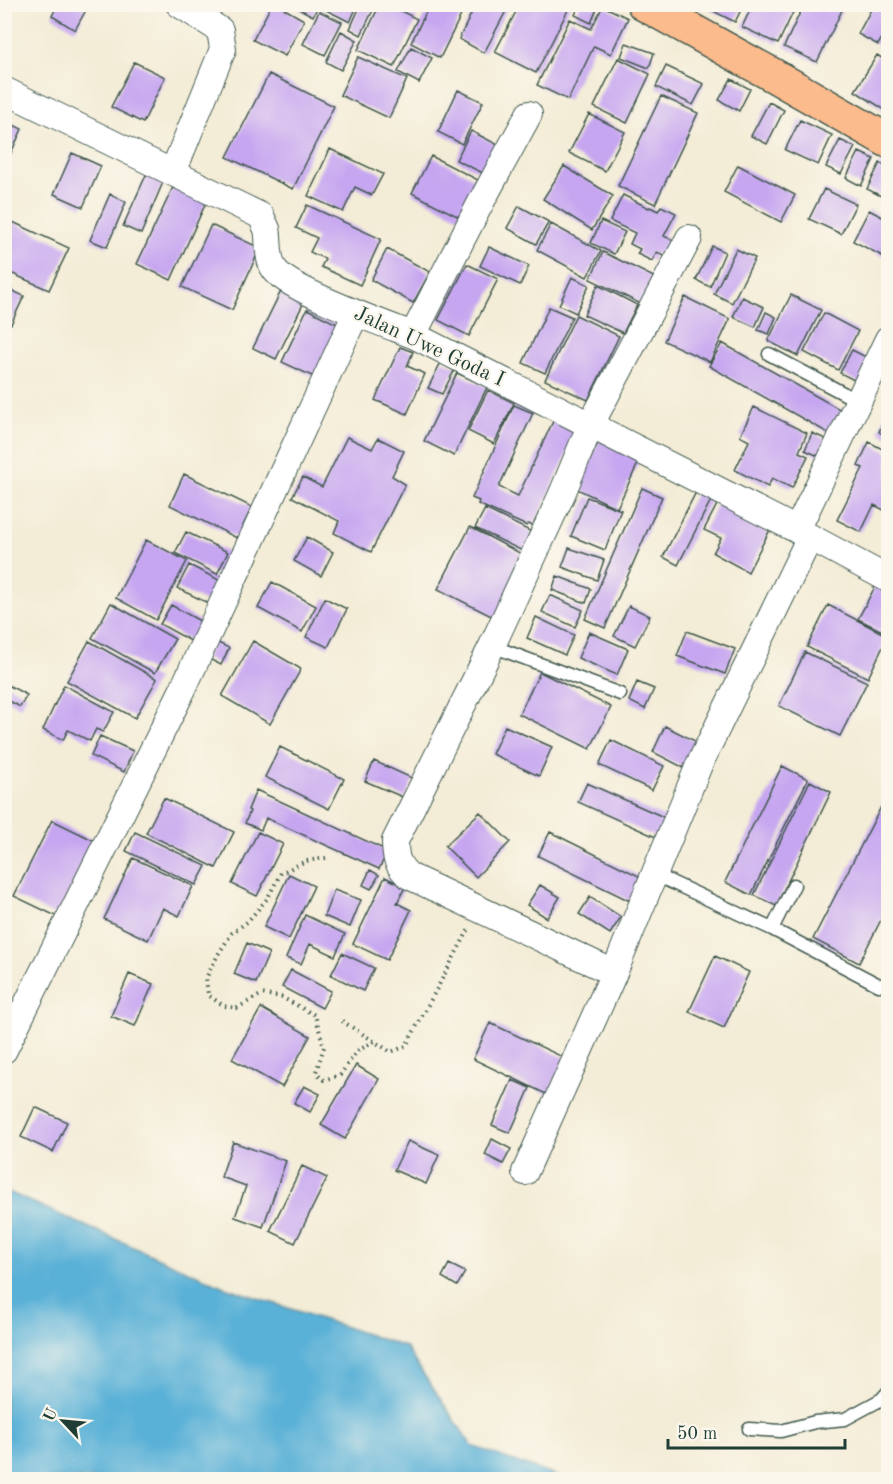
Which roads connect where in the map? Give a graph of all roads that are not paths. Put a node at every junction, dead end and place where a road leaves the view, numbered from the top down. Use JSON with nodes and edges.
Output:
{"nodes":[{"id":1,"x":179,"y":4,"type":"edge"},
{"id":2,"x":644,"y":4,"type":"edge"},
{"id":3,"x":4,"y":90,"type":"edge"},
{"id":4,"x":529,"y":114,"type":"dead end"},
{"id":5,"x":888,"y":141,"type":"edge"},
{"id":6,"x":173,"y":172,"type":"junction"},
{"id":7,"x":690,"y":238,"type":"dead end"},
{"id":8,"x":356,"y":313,"type":"junction"},
{"id":9,"x":413,"y":335,"type":"junction"},
{"id":10,"x":888,"y":339,"type":"edge"},
{"id":11,"x":770,"y":354,"type":"dead end"},
{"id":12,"x":860,"y":402,"type":"junction"},
{"id":13,"x":590,"y":426,"type":"junction"},
{"id":14,"x":803,"y":533,"type":"junction"},
{"id":15,"x":888,"y":579,"type":"edge"},
{"id":16,"x":492,"y":646,"type":"junction"},
{"id":17,"x":620,"y":694,"type":"dead end"},
{"id":18,"x":656,"y":875,"type":"junction"},
{"id":19,"x":794,"y":885,"type":"dead end"},
{"id":20,"x":772,"y":929,"type":"junction"},
{"id":21,"x":614,"y":973,"type":"junction"},
{"id":22,"x":888,"y":984,"type":"edge"},
{"id":23,"x":4,"y":1050,"type":"edge"},
{"id":24,"x":525,"y":1172,"type":"dead end"},
{"id":25,"x":888,"y":1392,"type":"edge"},
{"id":26,"x":749,"y":1429,"type":"dead end"}],
"edges":[{"from":1,"to":6,"type":"street"},
{"from":2,"to":5,"type":"highway"},
{"from":3,"to":6,"type":"street","name":"Jalan Uwe Goda I"},
{"from":4,"to":9,"type":"street"},
{"from":6,"to":8,"type":"street","name":"Jalan Uwe Goda I"},
{"from":7,"to":13,"type":"street"},
{"from":8,"to":9,"type":"street","name":"Jalan Uwe Goda I"},
{"from":8,"to":23,"type":"street"},
{"from":9,"to":13,"type":"street","name":"Jalan Uwe Goda I"},
{"from":10,"to":12,"type":"street"},
{"from":11,"to":12,"type":"lane"},
{"from":12,"to":14,"type":"street"},
{"from":13,"to":14,"type":"street","name":"Jalan Uwe Goda I"},
{"from":13,"to":16,"type":"street"},
{"from":14,"to":15,"type":"street","name":"Jalan Uwe Goda I"},
{"from":14,"to":18,"type":"street"},
{"from":16,"to":17,"type":"lane"},
{"from":16,"to":21,"type":"street"},
{"from":18,"to":20,"type":"lane"},
{"from":18,"to":21,"type":"street"},
{"from":19,"to":20,"type":"lane"},
{"from":20,"to":22,"type":"lane"},
{"from":21,"to":24,"type":"street"},
{"from":25,"to":26,"type":"lane"}]}
